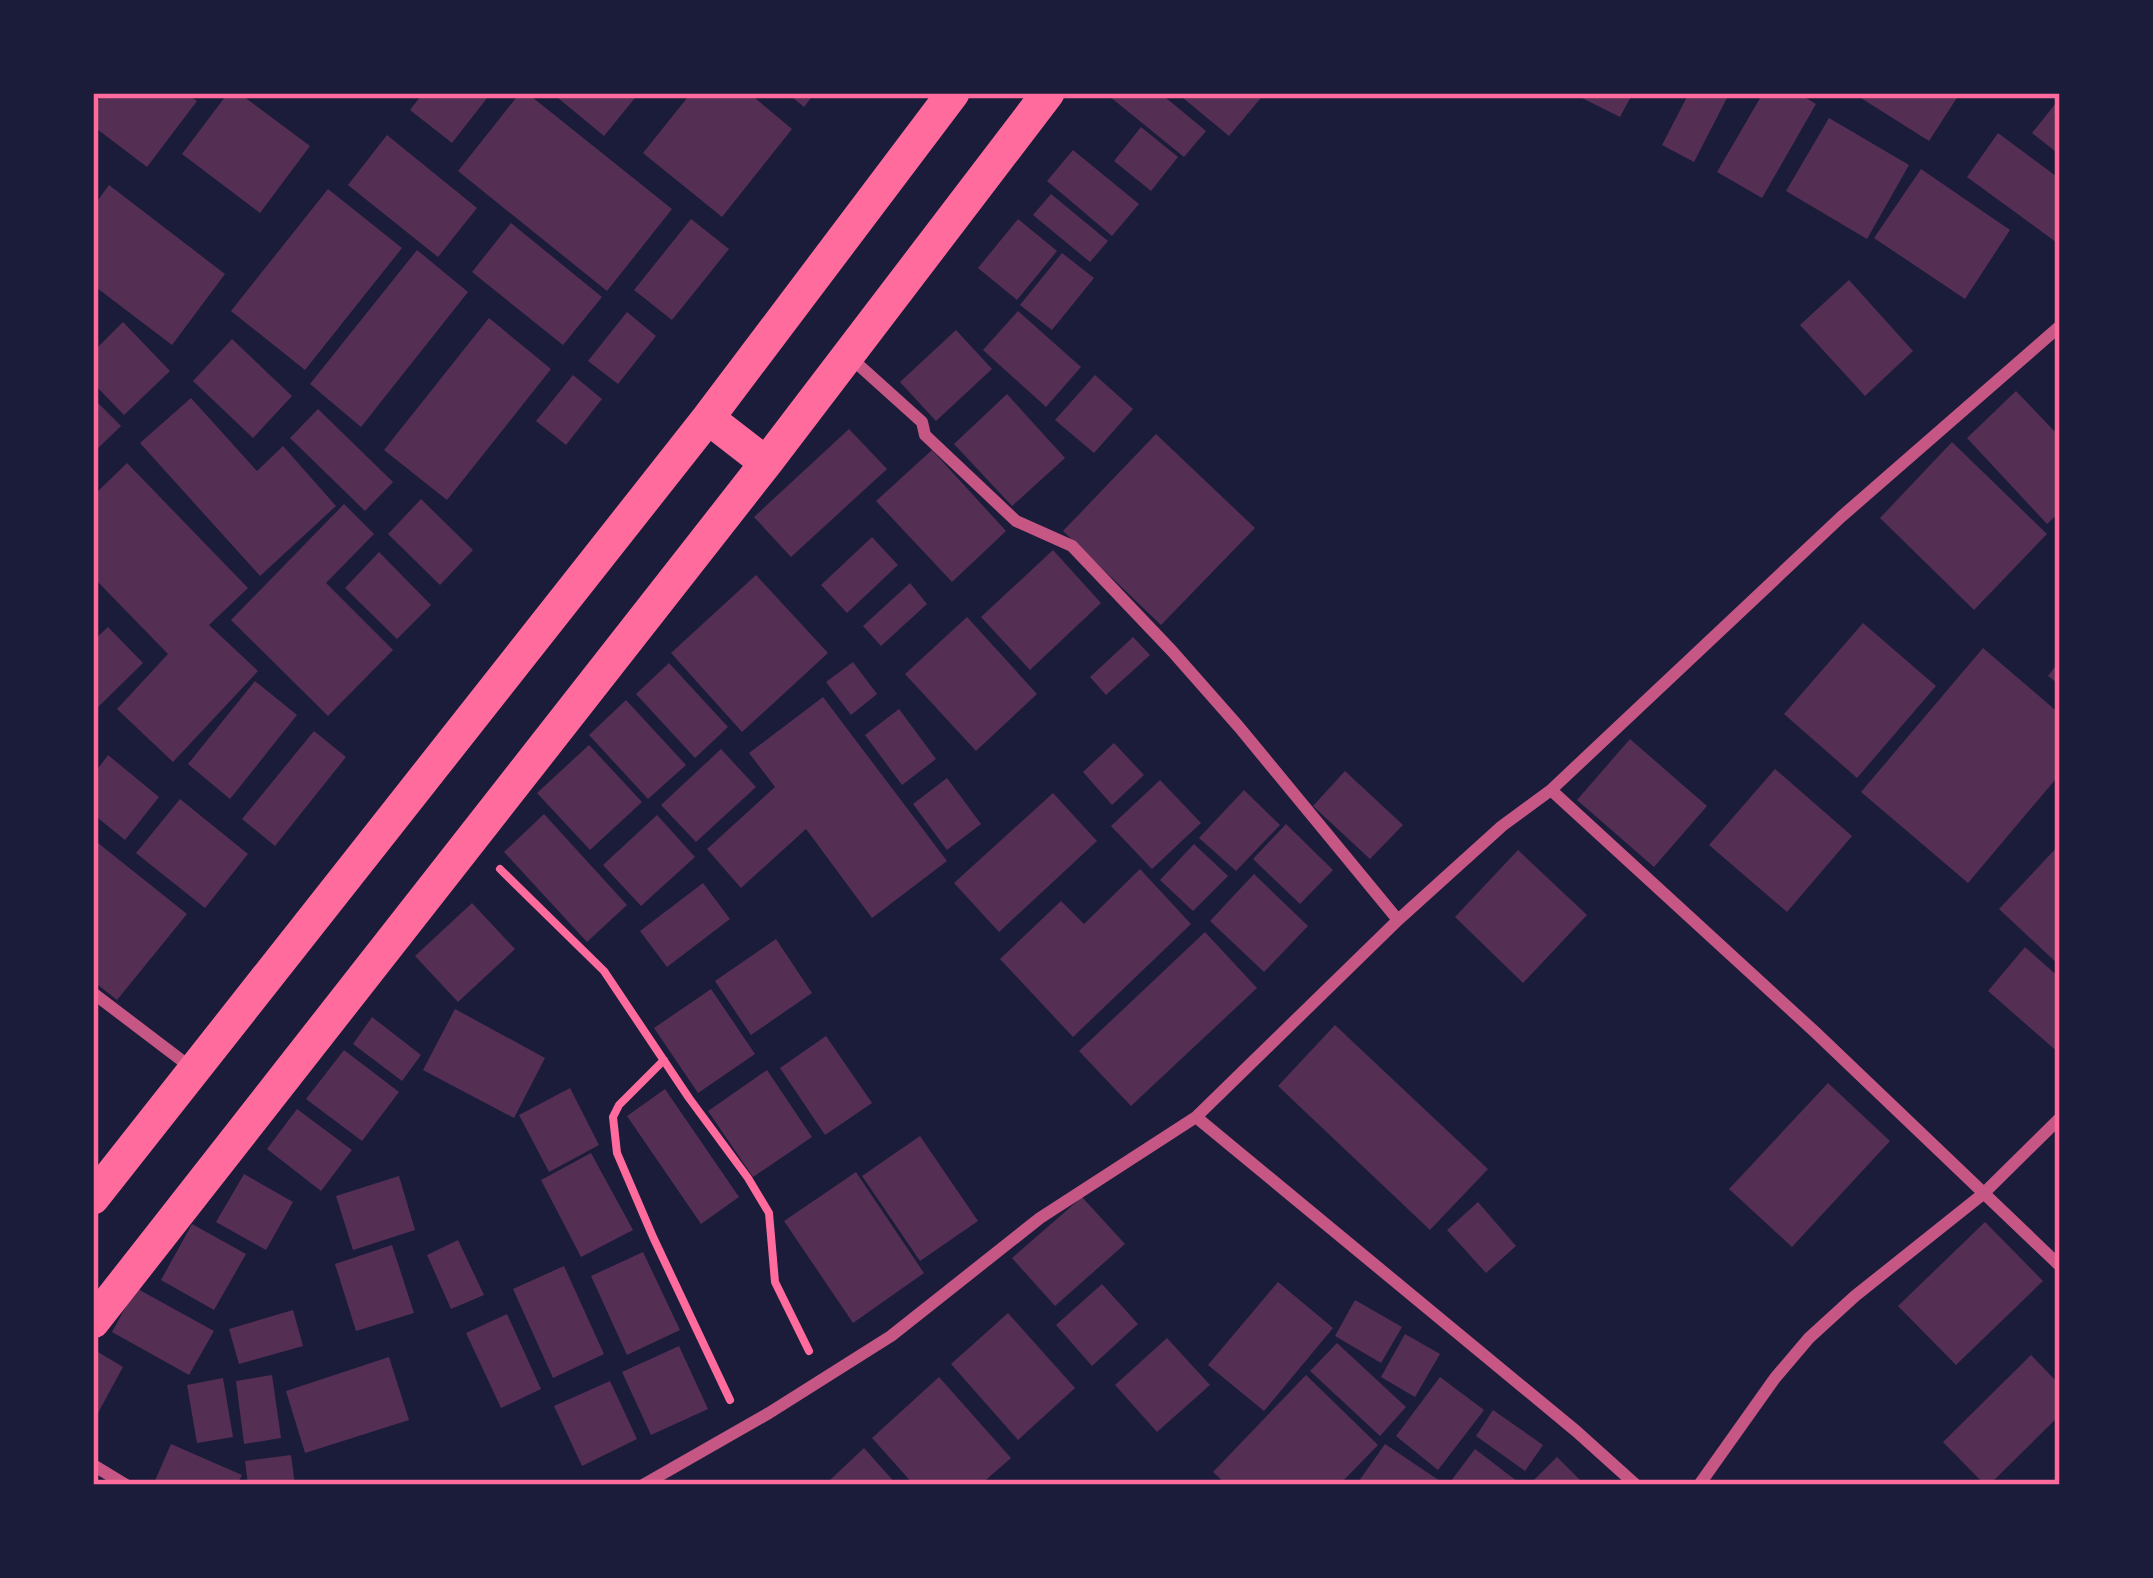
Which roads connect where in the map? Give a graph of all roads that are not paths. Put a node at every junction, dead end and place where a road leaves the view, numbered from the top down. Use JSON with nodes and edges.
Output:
{"nodes":[{"id":1,"x":952,"y":93,"type":"edge"},
{"id":2,"x":1048,"y":93,"type":"edge"},
{"id":3,"x":2060,"y":326,"type":"edge"},
{"id":4,"x":848,"y":355,"type":"junction"},
{"id":5,"x":708,"y":418,"type":"junction"},
{"id":6,"x":766,"y":463,"type":"junction"},
{"id":7,"x":1551,"y":790,"type":"junction"},
{"id":8,"x":1398,"y":920,"type":"junction"},
{"id":9,"x":93,"y":993,"type":"edge"},
{"id":10,"x":194,"y":1070,"type":"junction"},
{"id":11,"x":1196,"y":1117,"type":"junction"},
{"id":12,"x":2060,"y":1118,"type":"edge"},
{"id":13,"x":1983,"y":1194,"type":"junction"},
{"id":14,"x":93,"y":1198,"type":"edge"},
{"id":15,"x":2060,"y":1266,"type":"edge"},
{"id":16,"x":93,"y":1322,"type":"edge"},
{"id":17,"x":93,"y":1465,"type":"edge"},
{"id":18,"x":126,"y":1485,"type":"edge"},
{"id":19,"x":643,"y":1485,"type":"edge"},
{"id":20,"x":1636,"y":1485,"type":"edge"},
{"id":21,"x":1699,"y":1485,"type":"edge"}],
"edges":[{"from":1,"to":5,"type":"highway"},
{"from":2,"to":4,"type":"highway"},
{"from":3,"to":7,"type":"street"},
{"from":4,"to":6,"type":"highway"},
{"from":4,"to":8,"type":"street"},
{"from":5,"to":6,"type":"highway"},
{"from":5,"to":10,"type":"highway"},
{"from":6,"to":16,"type":"highway"},
{"from":7,"to":8,"type":"street"},
{"from":7,"to":13,"type":"street"},
{"from":8,"to":11,"type":"street"},
{"from":9,"to":10,"type":"street"},
{"from":10,"to":14,"type":"highway"},
{"from":11,"to":19,"type":"street"},
{"from":11,"to":20,"type":"street"},
{"from":12,"to":13,"type":"street"},
{"from":13,"to":15,"type":"street"},
{"from":13,"to":21,"type":"street"},
{"from":17,"to":18,"type":"street"}]}
